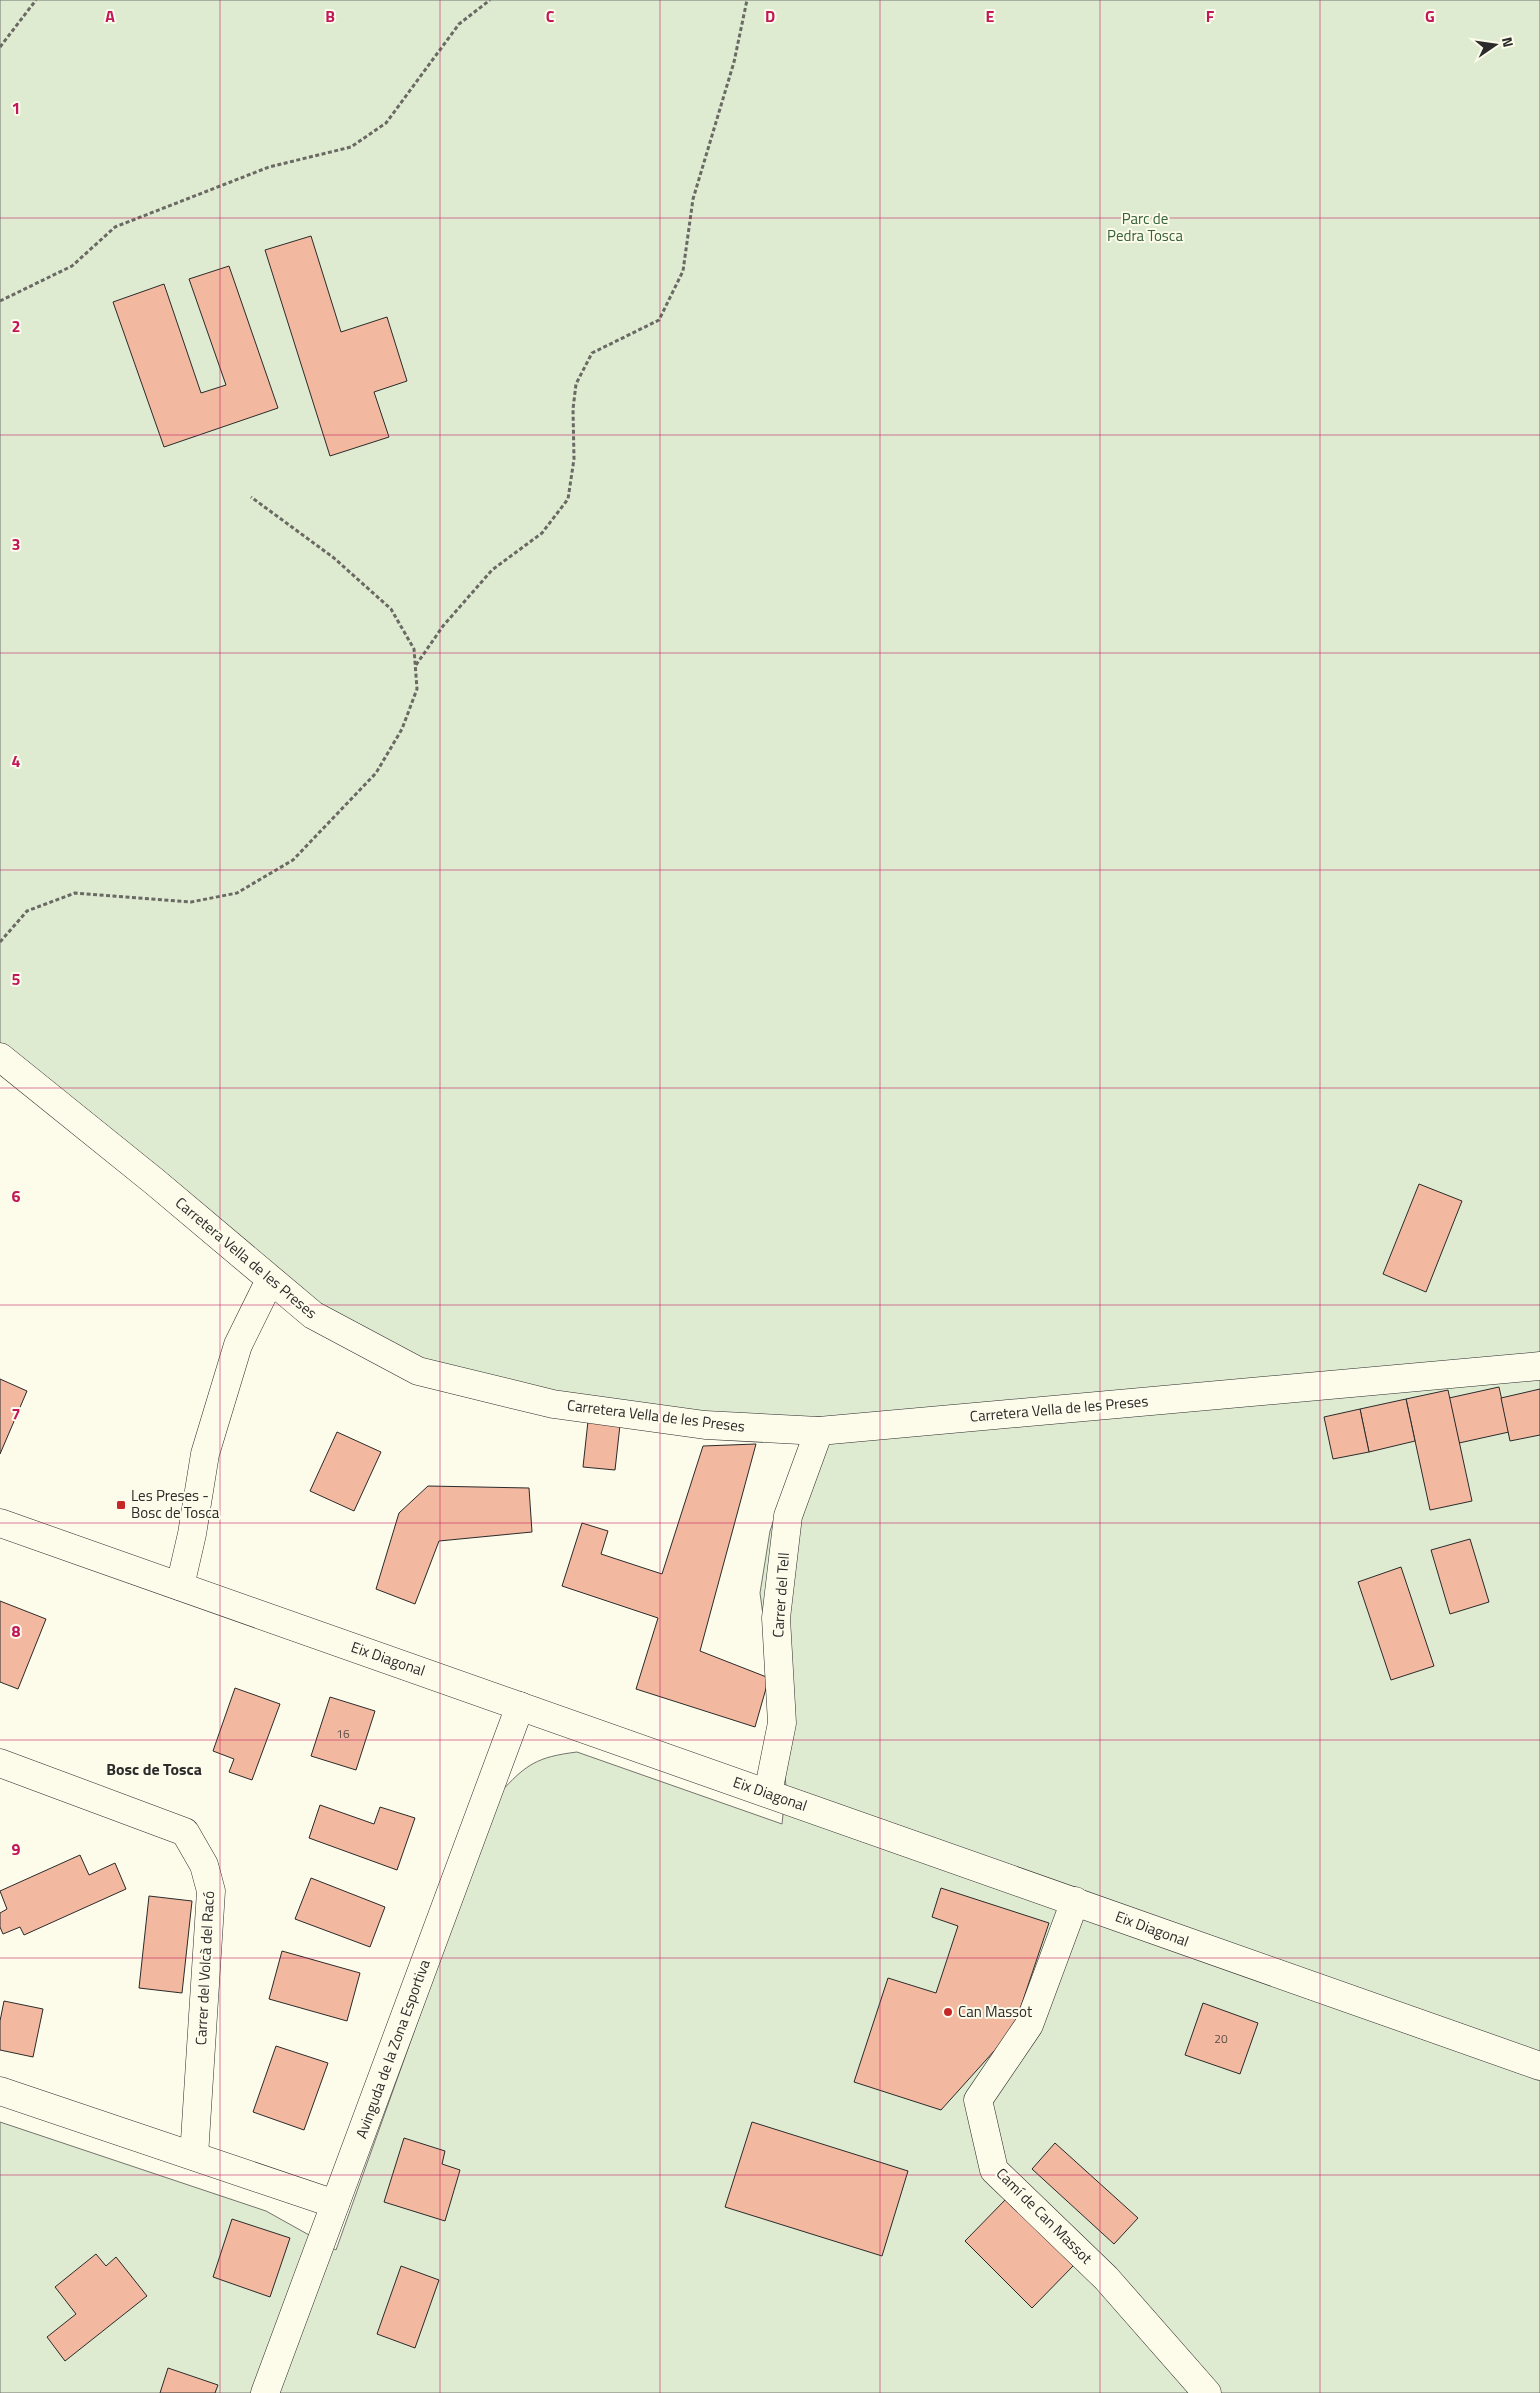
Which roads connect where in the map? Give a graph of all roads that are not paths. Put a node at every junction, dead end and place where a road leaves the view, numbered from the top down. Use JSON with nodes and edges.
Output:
{"nodes":[{"id":1,"x":0,"y":1057,"type":"edge"},
{"id":2,"x":270,"y":1280,"type":"junction"},
{"id":3,"x":1540,"y":1366,"type":"edge"},
{"id":4,"x":819,"y":1431,"type":"junction"},
{"id":5,"x":0,"y":1523,"type":"edge"},
{"id":6,"x":180,"y":1586,"type":"junction"},
{"id":7,"x":520,"y":1706,"type":"junction"},
{"id":8,"x":0,"y":1763,"type":"edge"},
{"id":9,"x":768,"y":1793,"type":"junction"},
{"id":10,"x":1075,"y":1901,"type":"junction"},
{"id":11,"x":1540,"y":2066,"type":"edge"},
{"id":12,"x":0,"y":2090,"type":"edge"},
{"id":13,"x":194,"y":2156,"type":"junction"},
{"id":14,"x":335,"y":2204,"type":"junction"},
{"id":15,"x":265,"y":2393,"type":"edge"},
{"id":16,"x":1207,"y":2393,"type":"edge"}],
"edges":[{"from":1,"to":2,"type":"street","name":"Carretera Vella de les Preses"},
{"from":2,"to":4,"type":"street","name":"Carretera Vella de les Preses"},
{"from":2,"to":6,"type":"street"},
{"from":3,"to":4,"type":"street","name":"Carretera Vella de les Preses"},
{"from":4,"to":9,"type":"street","name":"Carrer del Tell"},
{"from":5,"to":6,"type":"street","name":"Eix Diagonal"},
{"from":6,"to":7,"type":"street","name":"Eix Diagonal"},
{"from":7,"to":9,"type":"street","name":"Eix Diagonal"},
{"from":7,"to":14,"type":"street","name":"Avinguda de la Zona Esportiva"},
{"from":8,"to":13,"type":"street","name":"Carrer del Volcà del Racó"},
{"from":9,"to":10,"type":"street","name":"Eix Diagonal"},
{"from":10,"to":11,"type":"street","name":"Eix Diagonal"},
{"from":10,"to":16,"type":"street","name":"Camí de Can Massot"},
{"from":12,"to":13,"type":"street"},
{"from":13,"to":14,"type":"street"},
{"from":14,"to":15,"type":"street","name":"Avinguda de la Zona Esportiva"}]}
